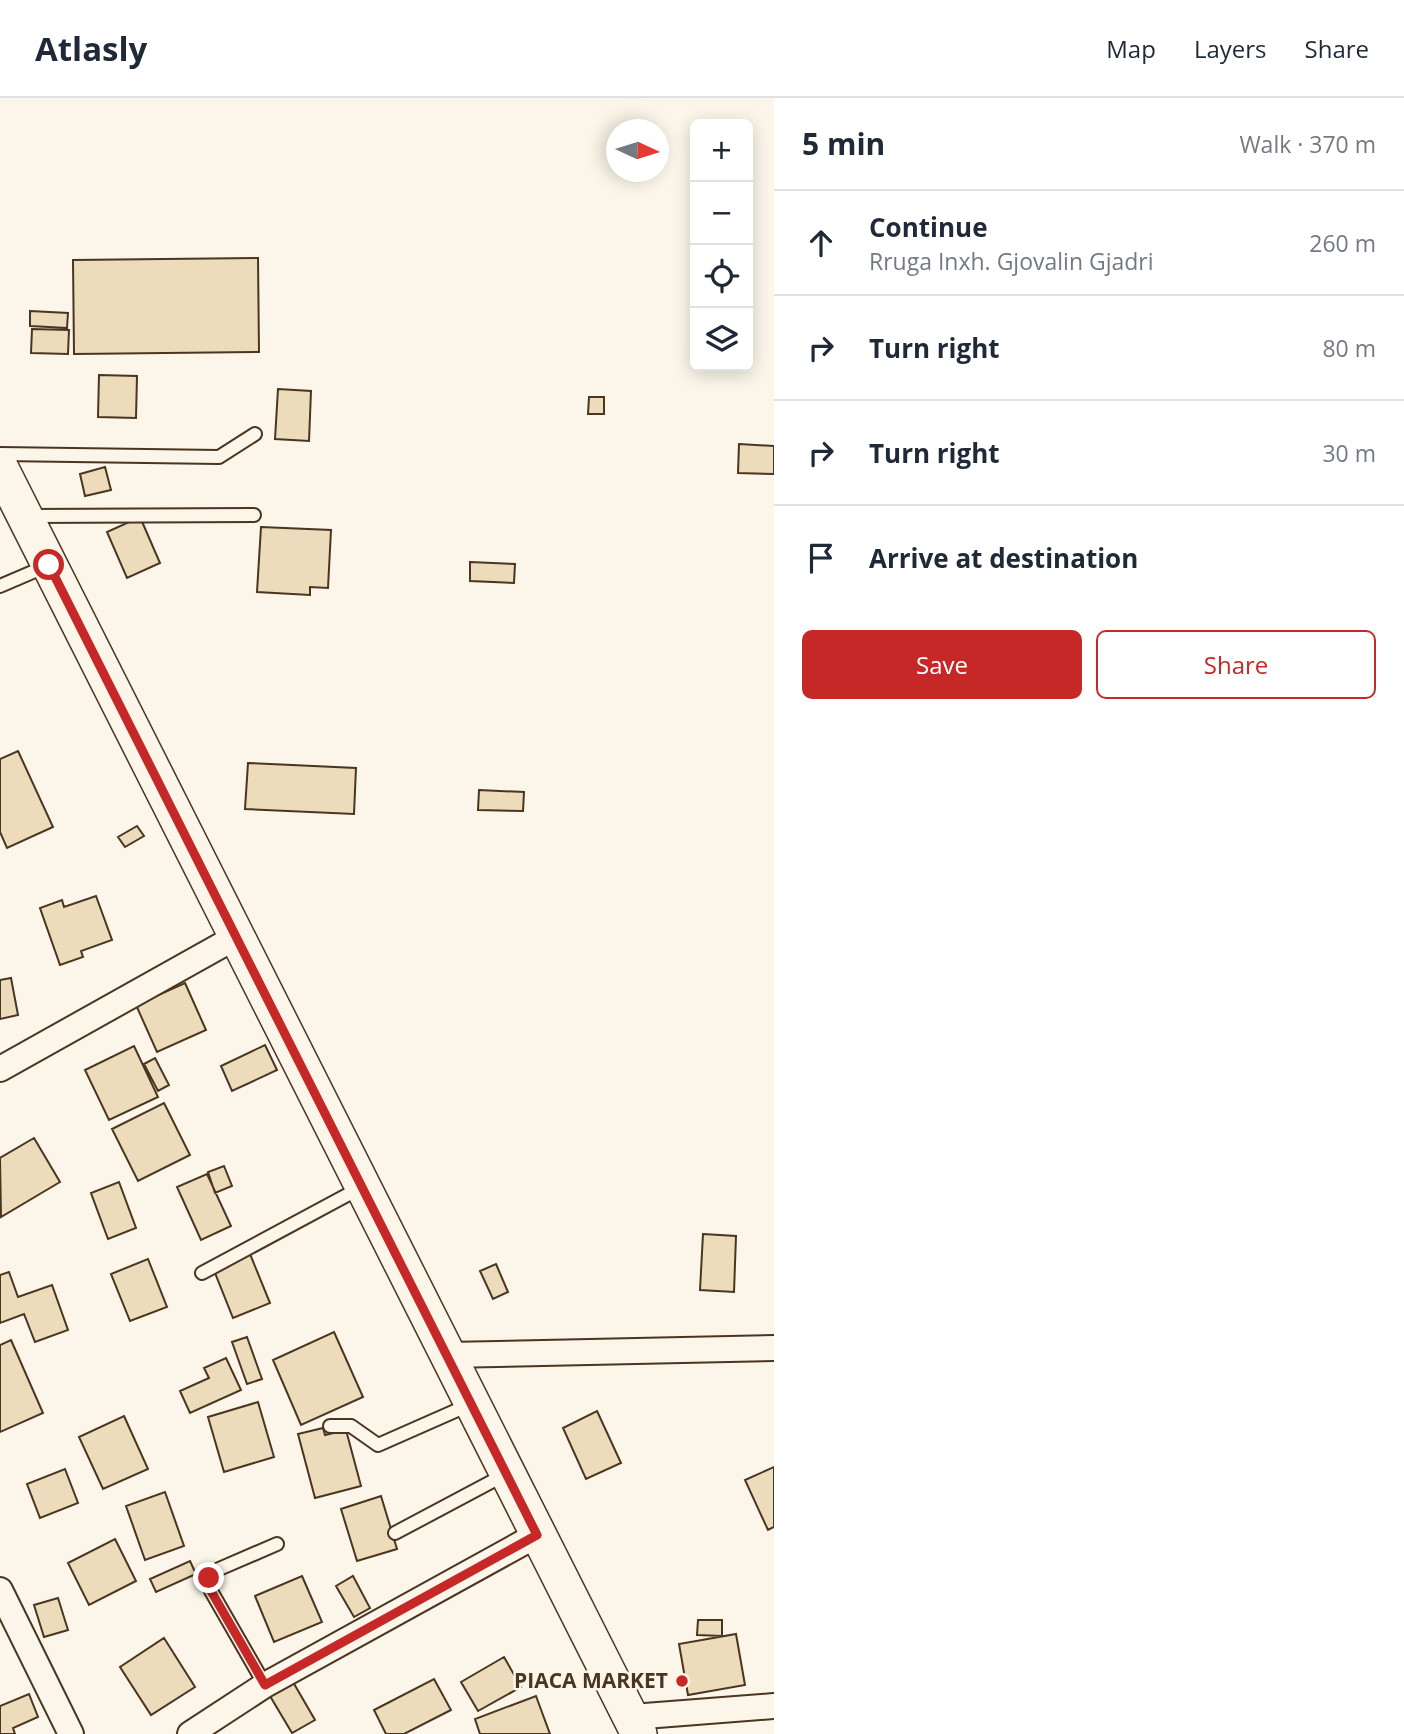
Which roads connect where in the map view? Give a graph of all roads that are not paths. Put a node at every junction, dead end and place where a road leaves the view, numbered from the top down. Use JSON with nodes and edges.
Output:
{"nodes":[{"id":1,"x":255,"y":434,"type":"dead end"},
{"id":2,"x":0,"y":454,"type":"edge"},
{"id":3,"x":0,"y":467,"type":"edge"},
{"id":4,"x":254,"y":515,"type":"dead end"},
{"id":5,"x":25,"y":516,"type":"junction"},
{"id":6,"x":49,"y":565,"type":"junction"},
{"id":7,"x":0,"y":586,"type":"edge"},
{"id":8,"x":236,"y":936,"type":"junction"},
{"id":9,"x":0,"y":1069,"type":"edge"},
{"id":10,"x":362,"y":1187,"type":"junction"},
{"id":11,"x":202,"y":1273,"type":"dead end"},
{"id":12,"x":774,"y":1348,"type":"edge"},
{"id":13,"x":447,"y":1355,"type":"junction"},
{"id":14,"x":472,"y":1404,"type":"junction"},
{"id":15,"x":330,"y":1426,"type":"dead end"},
{"id":16,"x":507,"y":1474,"type":"junction"},
{"id":17,"x":395,"y":1533,"type":"dead end"},
{"id":18,"x":537,"y":1535,"type":"junction"},
{"id":19,"x":277,"y":1544,"type":"dead end"},
{"id":20,"x":0,"y":1590,"type":"edge"},
{"id":21,"x":265,"y":1685,"type":"junction"},
{"id":22,"x":774,"y":1706,"type":"edge"},
{"id":23,"x":635,"y":1726,"type":"edge"},
{"id":24,"x":71,"y":1734,"type":"edge"},
{"id":25,"x":190,"y":1734,"type":"edge"}],
"edges":[{"from":1,"to":2,"type":"lane"},
{"from":3,"to":5,"type":"main road"},
{"from":4,"to":5,"type":"lane"},
{"from":5,"to":6,"type":"main road"},
{"from":6,"to":7,"type":"lane"},
{"from":6,"to":8,"type":"main road"},
{"from":8,"to":9,"type":"street"},
{"from":8,"to":10,"type":"main road"},
{"from":10,"to":11,"type":"lane"},
{"from":10,"to":13,"type":"main road"},
{"from":12,"to":13,"type":"street"},
{"from":13,"to":14,"type":"main road"},
{"from":14,"to":15,"type":"lane"},
{"from":14,"to":16,"type":"main road"},
{"from":16,"to":17,"type":"lane"},
{"from":16,"to":18,"type":"main road"},
{"from":18,"to":21,"type":"street"},
{"from":18,"to":23,"type":"main road"},
{"from":19,"to":21,"type":"lane"},
{"from":20,"to":24,"type":"street"},
{"from":21,"to":25,"type":"street"},
{"from":22,"to":23,"type":"street"}]}
